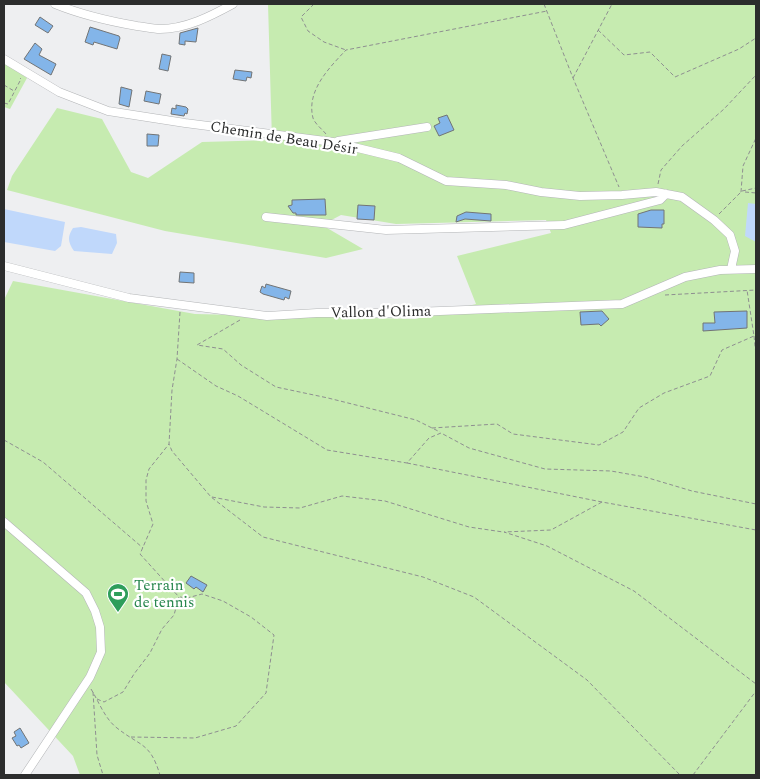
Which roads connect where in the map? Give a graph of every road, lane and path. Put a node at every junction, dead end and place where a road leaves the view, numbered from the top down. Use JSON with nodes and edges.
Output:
{"nodes":[{"id":1,"x":55,"y":4,"type":"edge"},
{"id":2,"x":233,"y":4,"type":"edge"},
{"id":3,"x":314,"y":4,"type":"edge"},
{"id":4,"x":544,"y":4,"type":"edge"},
{"id":5,"x":612,"y":4,"type":"edge"},
{"id":6,"x":547,"y":11,"type":"junction"},
{"id":7,"x":598,"y":30,"type":"junction"},
{"id":8,"x":756,"y":38,"type":"edge"},
{"id":9,"x":346,"y":50,"type":"junction"},
{"id":10,"x":4,"y":59,"type":"edge"},
{"id":11,"x":16,"y":75,"type":"dead end"},
{"id":12,"x":756,"y":75,"type":"edge"},
{"id":13,"x":572,"y":78,"type":"junction"},
{"id":14,"x":4,"y":85,"type":"edge"},
{"id":15,"x":15,"y":92,"type":"junction"},
{"id":16,"x":4,"y":103,"type":"edge"},
{"id":17,"x":427,"y":127,"type":"dead end"},
{"id":18,"x":756,"y":138,"type":"edge"},
{"id":19,"x":333,"y":142,"type":"junction"},
{"id":20,"x":756,"y":188,"type":"edge"},
{"id":21,"x":656,"y":192,"type":"junction"},
{"id":22,"x":741,"y":192,"type":"junction"},
{"id":23,"x":756,"y":193,"type":"edge"},
{"id":24,"x":666,"y":194,"type":"junction"},
{"id":25,"x":622,"y":195,"type":"junction"},
{"id":26,"x":266,"y":217,"type":"dead end"},
{"id":27,"x":714,"y":220,"type":"junction"},
{"id":28,"x":4,"y":266,"type":"edge"},
{"id":29,"x":731,"y":269,"type":"junction"},
{"id":30,"x":756,"y":269,"type":"edge"},
{"id":31,"x":747,"y":290,"type":"junction"},
{"id":32,"x":756,"y":290,"type":"edge"},
{"id":33,"x":662,"y":295,"type":"dead end"},
{"id":34,"x":180,"y":304,"type":"junction"},
{"id":35,"x":252,"y":314,"type":"junction"},
{"id":36,"x":754,"y":336,"type":"junction"},
{"id":37,"x":756,"y":354,"type":"edge"},
{"id":38,"x":177,"y":359,"type":"junction"},
{"id":39,"x":432,"y":428,"type":"junction"},
{"id":40,"x":441,"y":433,"type":"junction"},
{"id":41,"x":4,"y":440,"type":"edge"},
{"id":42,"x":168,"y":444,"type":"junction"},
{"id":43,"x":406,"y":463,"type":"junction"},
{"id":44,"x":211,"y":497,"type":"junction"},
{"id":45,"x":602,"y":502,"type":"junction"},
{"id":46,"x":756,"y":504,"type":"edge"},
{"id":47,"x":4,"y":522,"type":"edge"},
{"id":48,"x":756,"y":530,"type":"edge"},
{"id":49,"x":504,"y":532,"type":"junction"},
{"id":50,"x":142,"y":548,"type":"junction"},
{"id":51,"x":179,"y":597,"type":"junction"},
{"id":52,"x":86,"y":682,"type":"junction"},
{"id":53,"x":756,"y":684,"type":"edge"},
{"id":54,"x":756,"y":691,"type":"edge"},
{"id":55,"x":93,"y":692,"type":"junction"},
{"id":56,"x":97,"y":700,"type":"junction"},
{"id":57,"x":131,"y":737,"type":"junction"},
{"id":58,"x":25,"y":775,"type":"edge"},
{"id":59,"x":103,"y":775,"type":"edge"},
{"id":60,"x":160,"y":775,"type":"edge"},
{"id":61,"x":680,"y":775,"type":"edge"},
{"id":62,"x":693,"y":775,"type":"edge"}],
"edges":[{"from":1,"to":2,"type":"street"},
{"from":3,"to":9,"type":"path"},
{"from":4,"to":6,"type":"path"},
{"from":5,"to":7,"type":"path"},
{"from":6,"to":9,"type":"path"},
{"from":6,"to":13,"type":"path"},
{"from":7,"to":8,"type":"path"},
{"from":7,"to":13,"type":"path"},
{"from":9,"to":19,"type":"path"},
{"from":10,"to":19,"type":"street","name":"Chemin de Beau Désir"},
{"from":11,"to":15,"type":"path"},
{"from":12,"to":21,"type":"path"},
{"from":13,"to":25,"type":"path"},
{"from":14,"to":15,"type":"path"},
{"from":15,"to":16,"type":"path"},
{"from":17,"to":19,"type":"street"},
{"from":18,"to":22,"type":"path"},
{"from":19,"to":25,"type":"street","name":"Chemin de Beau Désir"},
{"from":20,"to":22,"type":"path"},
{"from":21,"to":24,"type":"street","name":"Chemin de Beau Désir"},
{"from":21,"to":25,"type":"street","name":"Chemin de Beau Désir"},
{"from":22,"to":23,"type":"path"},
{"from":22,"to":27,"type":"path"},
{"from":24,"to":26,"type":"street"},
{"from":24,"to":27,"type":"street","name":"Chemin de Beau Désir"},
{"from":27,"to":29,"type":"street","name":"Chemin de Beau Désir"},
{"from":28,"to":34,"type":"street","name":"Vallon d'Olima"},
{"from":29,"to":30,"type":"street","name":"Vallon d'Olima"},
{"from":29,"to":35,"type":"street","name":"Vallon d'Olima"},
{"from":31,"to":32,"type":"path"},
{"from":31,"to":33,"type":"path"},
{"from":31,"to":36,"type":"path"},
{"from":34,"to":35,"type":"street","name":"Vallon d'Olima"},
{"from":34,"to":38,"type":"path"},
{"from":35,"to":39,"type":"path"},
{"from":36,"to":37,"type":"path"},
{"from":36,"to":39,"type":"path"},
{"from":38,"to":42,"type":"path"},
{"from":38,"to":43,"type":"path"},
{"from":39,"to":40,"type":"path"},
{"from":40,"to":43,"type":"path"},
{"from":40,"to":46,"type":"path"},
{"from":41,"to":50,"type":"path"},
{"from":42,"to":44,"type":"path"},
{"from":42,"to":50,"type":"path"},
{"from":43,"to":45,"type":"path"},
{"from":44,"to":49,"type":"path"},
{"from":44,"to":61,"type":"path"},
{"from":45,"to":48,"type":"path"},
{"from":45,"to":49,"type":"path"},
{"from":47,"to":52,"type":"street"},
{"from":49,"to":53,"type":"path"},
{"from":50,"to":51,"type":"path"},
{"from":51,"to":56,"type":"path"},
{"from":51,"to":57,"type":"path"},
{"from":52,"to":55,"type":"path"},
{"from":52,"to":58,"type":"street"},
{"from":54,"to":62,"type":"path"},
{"from":55,"to":56,"type":"path"},
{"from":55,"to":59,"type":"path"},
{"from":56,"to":57,"type":"path"},
{"from":57,"to":60,"type":"path"}]}
